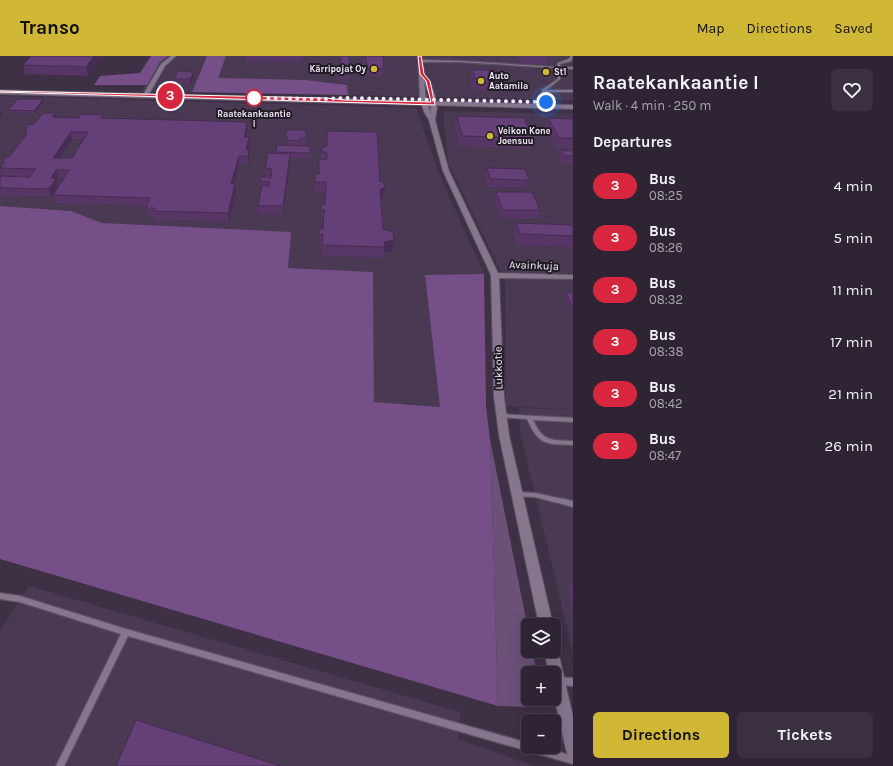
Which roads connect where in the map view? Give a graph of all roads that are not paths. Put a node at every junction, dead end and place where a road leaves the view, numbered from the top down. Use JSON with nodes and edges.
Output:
{"nodes":[{"id":1,"x":174,"y":56,"type":"edge"},
{"id":2,"x":572,"y":56,"type":"edge"},
{"id":3,"x":420,"y":58,"type":"edge"},
{"id":4,"x":558,"y":68,"type":"junction"},
{"id":5,"x":573,"y":68,"type":"edge"},
{"id":6,"x":422,"y":74,"type":"junction"},
{"id":7,"x":573,"y":91,"type":"edge"},
{"id":8,"x":0,"y":92,"type":"edge"},
{"id":9,"x":146,"y":96,"type":"junction"},
{"id":10,"x":423,"y":101,"type":"junction"},
{"id":11,"x":433,"y":102,"type":"junction"},
{"id":12,"x":573,"y":103,"type":"edge"},
{"id":13,"x":573,"y":107,"type":"edge"},
{"id":14,"x":432,"y":120,"type":"junction"},
{"id":15,"x":495,"y":274,"type":"junction"},
{"id":16,"x":573,"y":277,"type":"edge"},
{"id":17,"x":501,"y":416,"type":"junction"},
{"id":18,"x":529,"y":418,"type":"junction"},
{"id":19,"x":573,"y":420,"type":"edge"},
{"id":20,"x":573,"y":443,"type":"edge"},
{"id":21,"x":516,"y":494,"type":"junction"},
{"id":22,"x":573,"y":504,"type":"edge"},
{"id":23,"x":0,"y":596,"type":"edge"},
{"id":24,"x":544,"y":618,"type":"edge"},
{"id":25,"x":126,"y":632,"type":"junction"},
{"id":26,"x":561,"y":681,"type":"edge"},
{"id":27,"x":573,"y":682,"type":"edge"},
{"id":28,"x":561,"y":695,"type":"edge"},
{"id":29,"x":521,"y":745,"type":"edge"},
{"id":30,"x":573,"y":750,"type":"edge"},
{"id":31,"x":552,"y":754,"type":"edge"},
{"id":32,"x":573,"y":760,"type":"edge"},
{"id":33,"x":60,"y":766,"type":"edge"}],
"edges":[{"from":1,"to":9,"type":"street"},
{"from":2,"to":4,"type":"lane"},
{"from":3,"to":4,"type":"lane"},
{"from":3,"to":6,"type":"street"},
{"from":4,"to":5,"type":"lane"},
{"from":4,"to":7,"type":"lane"},
{"from":6,"to":10,"type":"street"},
{"from":6,"to":11,"type":"street"},
{"from":8,"to":9,"type":"street"},
{"from":9,"to":10,"type":"street"},
{"from":10,"to":11,"type":"street"},
{"from":10,"to":14,"type":"street"},
{"from":11,"to":12,"type":"street"},
{"from":11,"to":13,"type":"street"},
{"from":11,"to":14,"type":"street"},
{"from":14,"to":15,"type":"street","name":"Lukkotie"},
{"from":15,"to":16,"type":"street","name":"Avainkuja"},
{"from":15,"to":17,"type":"street","name":"Lukkotie"},
{"from":17,"to":18,"type":"lane"},
{"from":17,"to":21,"type":"street","name":"Lukkotie"},
{"from":18,"to":19,"type":"lane"},
{"from":18,"to":20,"type":"lane"},
{"from":21,"to":22,"type":"lane"},
{"from":21,"to":24,"type":"street","name":"Lukkotie"},
{"from":23,"to":25,"type":"lane"},
{"from":25,"to":29,"type":"lane"},
{"from":25,"to":33,"type":"lane"},
{"from":26,"to":27,"type":"lane"},
{"from":28,"to":30,"type":"street"},
{"from":31,"to":32,"type":"lane"}]}
